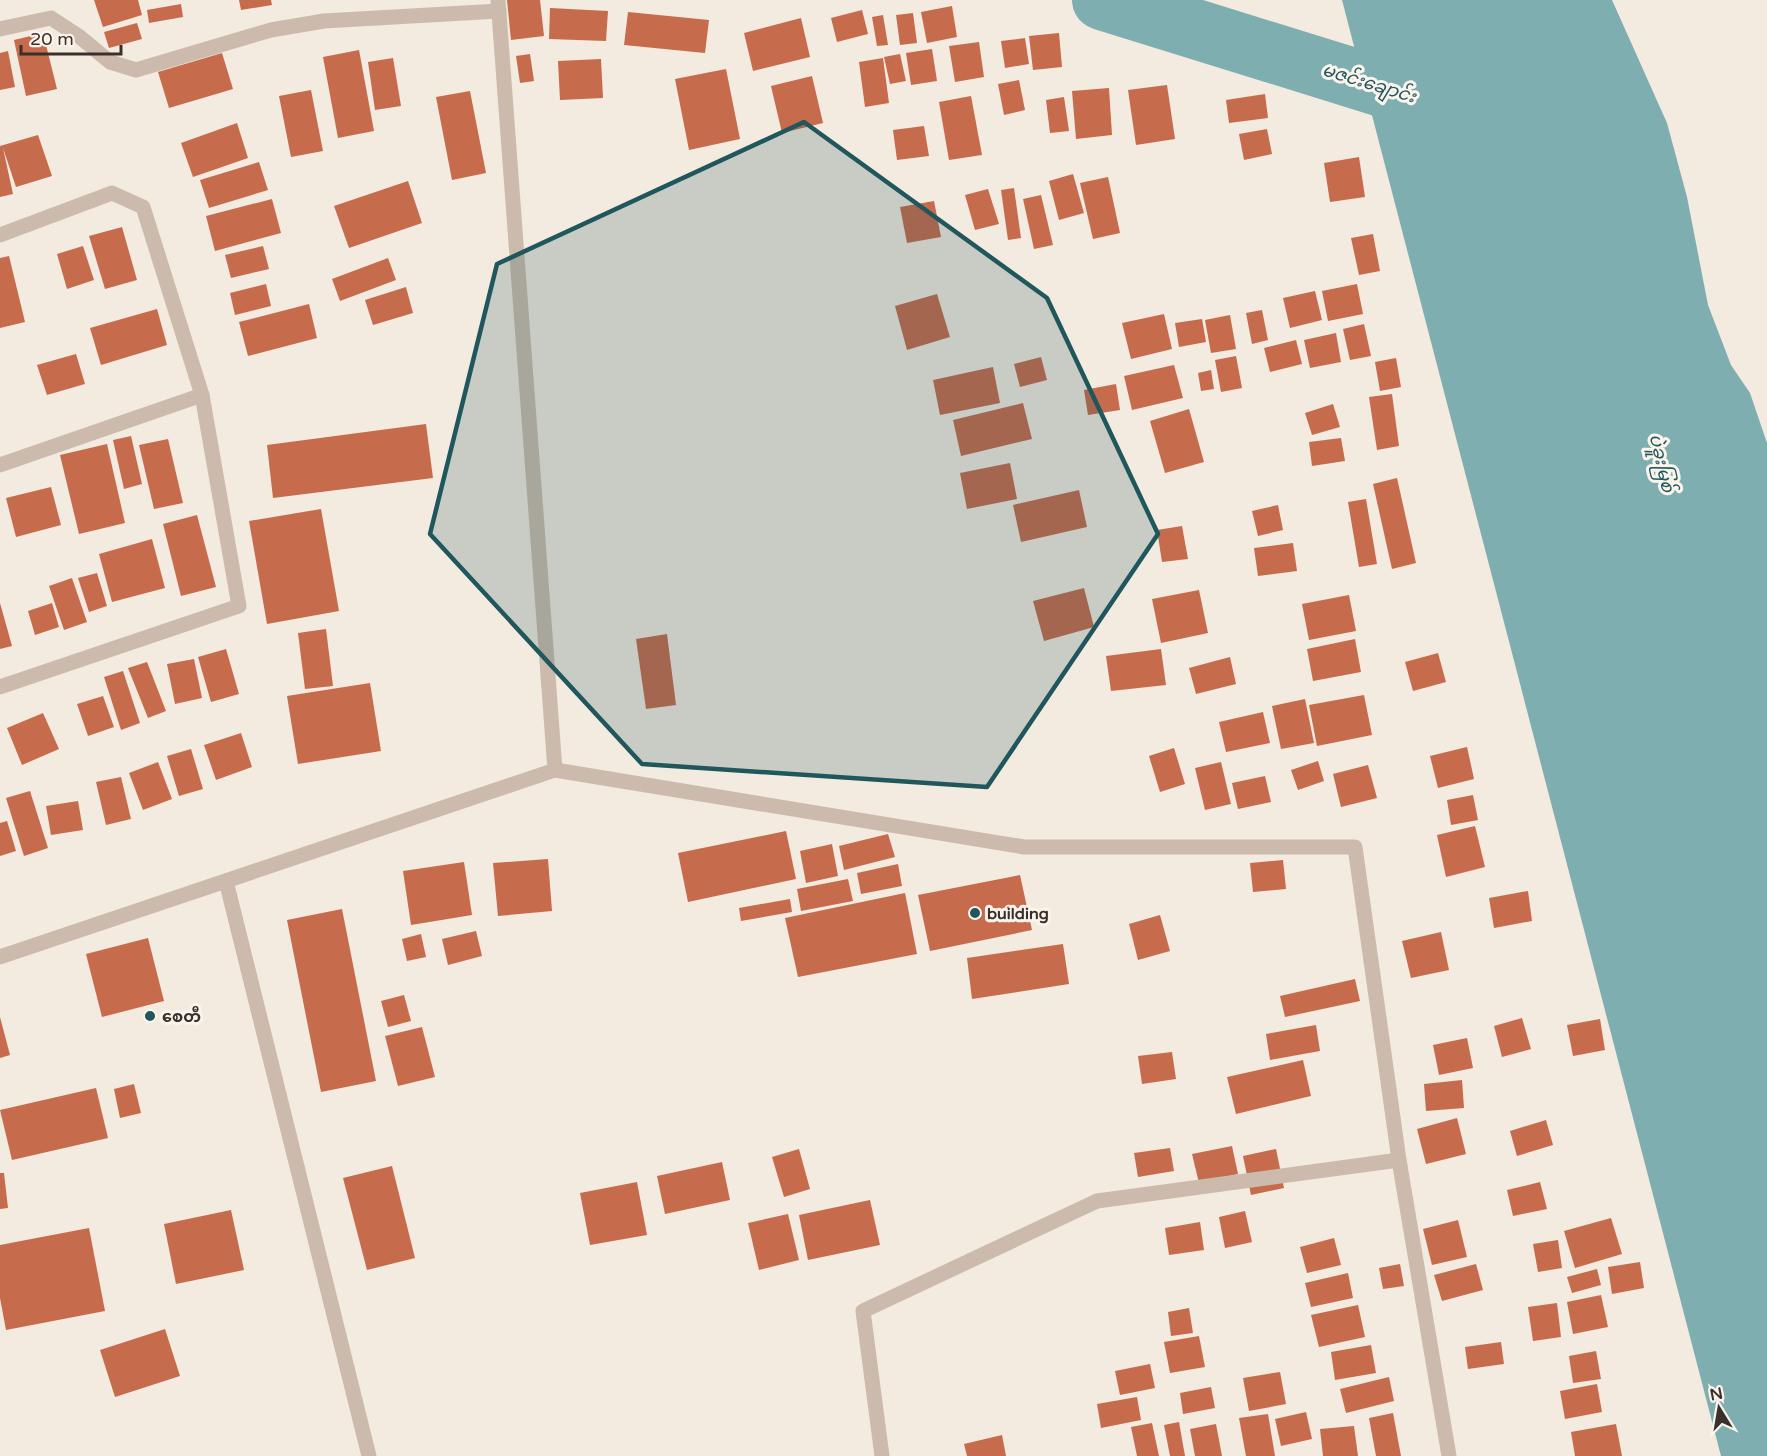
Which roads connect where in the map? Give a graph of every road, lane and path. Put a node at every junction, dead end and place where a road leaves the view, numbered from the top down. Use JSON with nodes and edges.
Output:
{"nodes":[{"id":1,"x":498,"y":6,"type":"edge"},
{"id":2,"x":0,"y":29,"type":"edge"},
{"id":3,"x":0,"y":235,"type":"edge"},
{"id":4,"x":202,"y":395,"type":"junction"},
{"id":5,"x":0,"y":465,"type":"edge"},
{"id":6,"x":0,"y":687,"type":"edge"},
{"id":7,"x":555,"y":770,"type":"junction"},
{"id":8,"x":226,"y":881,"type":"junction"},
{"id":9,"x":0,"y":957,"type":"edge"},
{"id":10,"x":1399,"y":1160,"type":"junction"},
{"id":11,"x":369,"y":1456,"type":"edge"},
{"id":12,"x":882,"y":1456,"type":"edge"},
{"id":13,"x":1449,"y":1456,"type":"edge"}],
"edges":[{"from":1,"to":2,"type":"street"},
{"from":1,"to":7,"type":"street"},
{"from":3,"to":4,"type":"street"},
{"from":4,"to":5,"type":"street"},
{"from":4,"to":6,"type":"street"},
{"from":7,"to":8,"type":"street"},
{"from":7,"to":10,"type":"street"},
{"from":8,"to":9,"type":"street"},
{"from":8,"to":11,"type":"street"},
{"from":10,"to":12,"type":"street"},
{"from":10,"to":13,"type":"street"}]}
